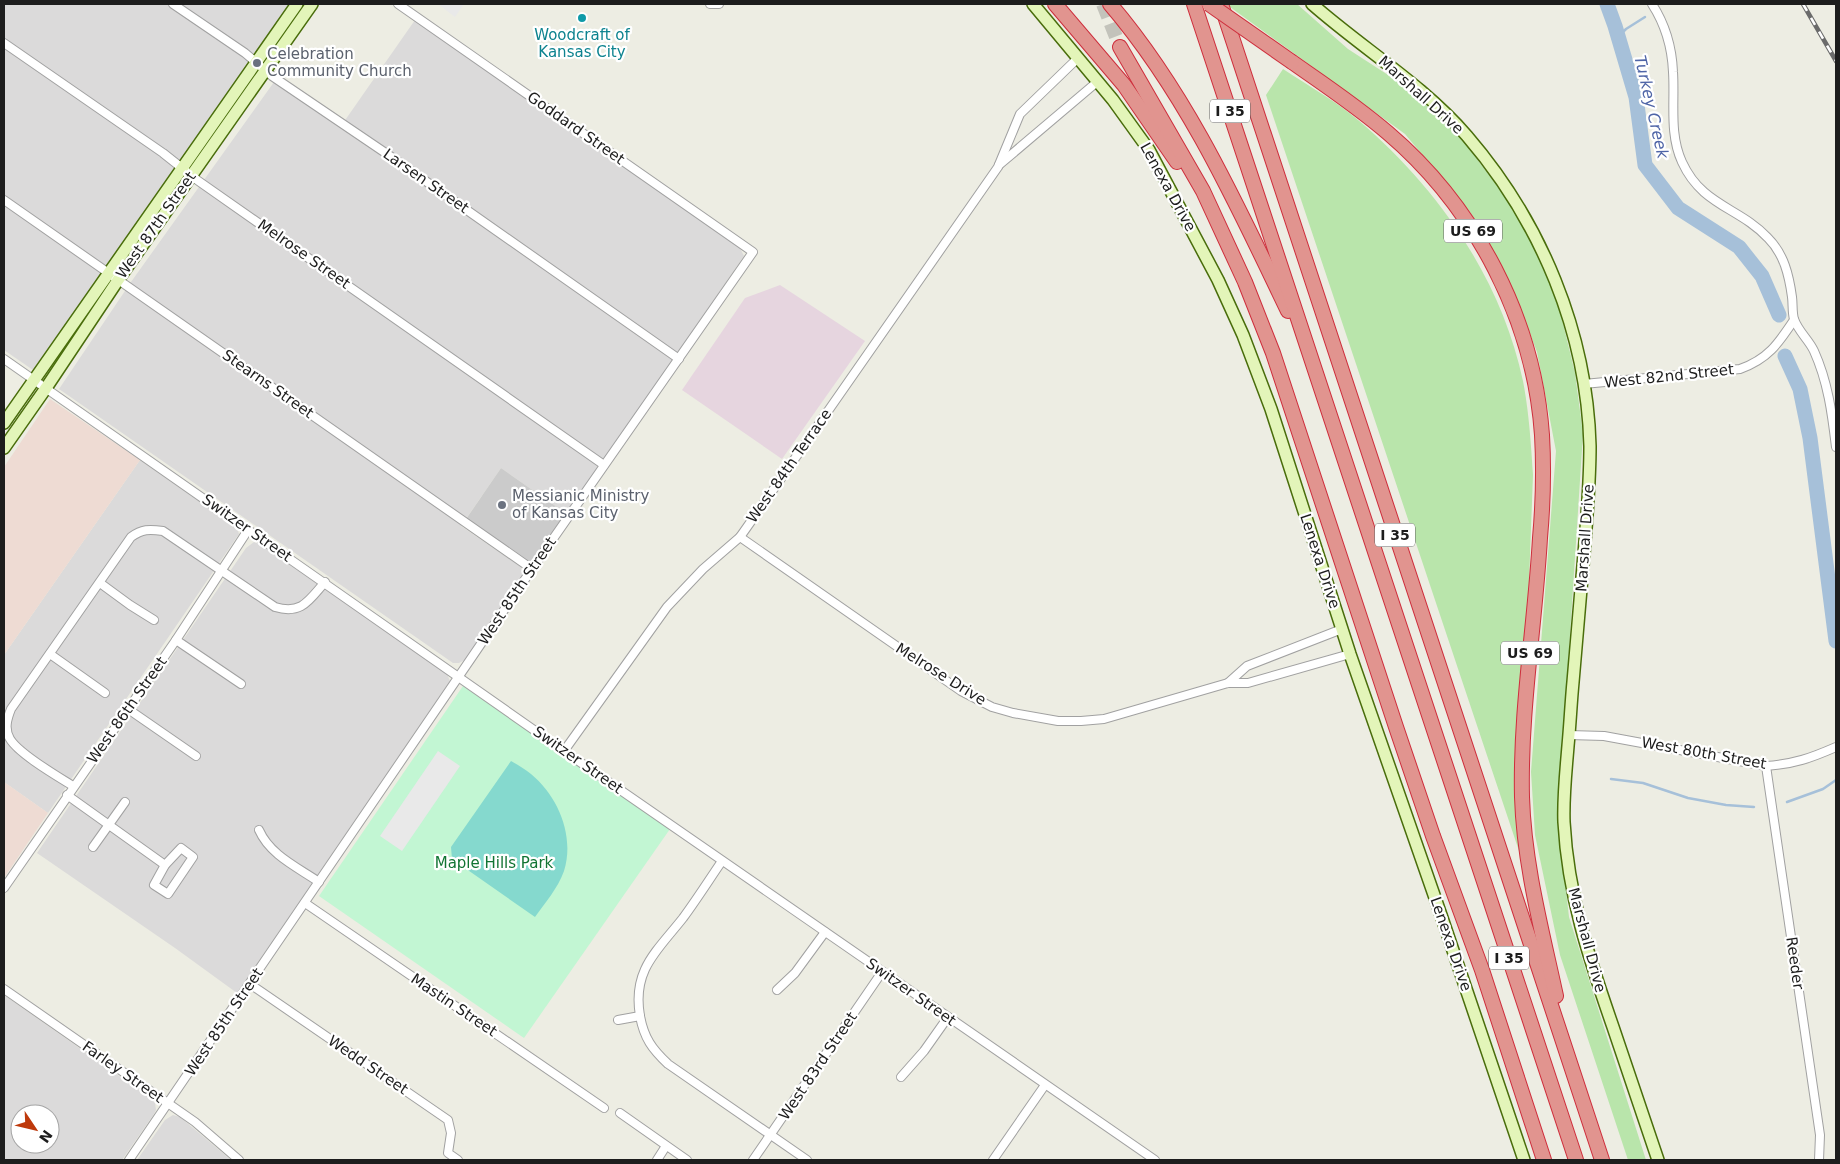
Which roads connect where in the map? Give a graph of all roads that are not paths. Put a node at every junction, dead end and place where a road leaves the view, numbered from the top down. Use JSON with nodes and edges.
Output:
{"nodes":[{"id":1,"x":173,"y":4,"type":"edge"},
{"id":2,"x":297,"y":4,"type":"edge"},
{"id":3,"x":312,"y":4,"type":"edge"},
{"id":4,"x":398,"y":4,"type":"edge"},
{"id":5,"x":712,"y":4,"type":"edge"},
{"id":6,"x":719,"y":4,"type":"edge"},
{"id":7,"x":1033,"y":4,"type":"edge"},
{"id":8,"x":1056,"y":4,"type":"edge"},
{"id":9,"x":1110,"y":4,"type":"edge"},
{"id":10,"x":1194,"y":4,"type":"edge"},
{"id":11,"x":1208,"y":4,"type":"edge"},
{"id":12,"x":1221,"y":4,"type":"edge"},
{"id":13,"x":1312,"y":4,"type":"edge"},
{"id":14,"x":1652,"y":4,"type":"edge"},
{"id":15,"x":4,"y":43,"type":"edge"},
{"id":16,"x":1120,"y":47,"type":"tunnel mouth"},
{"id":17,"x":1078,"y":58,"type":"junction"},
{"id":18,"x":260,"y":65,"type":"junction"},
{"id":19,"x":1097,"y":82,"type":"junction"},
{"id":20,"x":998,"y":167,"type":"junction"},
{"id":21,"x":187,"y":171,"type":"junction"},
{"id":22,"x":4,"y":200,"type":"edge"},
{"id":23,"x":753,"y":252,"type":"joint"},
{"id":24,"x":114,"y":276,"type":"junction"},
{"id":25,"x":1245,"y":282,"type":"junction"},
{"id":26,"x":1794,"y":320,"type":"junction"},
{"id":27,"x":4,"y":358,"type":"edge"},
{"id":28,"x":679,"y":358,"type":"junction"},
{"id":29,"x":1312,"y":360,"type":"junction"},
{"id":30,"x":34,"y":380,"type":"junction"},
{"id":31,"x":1584,"y":384,"type":"junction"},
{"id":32,"x":46,"y":388,"type":"junction"},
{"id":33,"x":4,"y":423,"type":"edge"},
{"id":34,"x":1836,"y":447,"type":"edge"},
{"id":35,"x":4,"y":448,"type":"edge"},
{"id":36,"x":604,"y":465,"type":"junction"},
{"id":37,"x":248,"y":530,"type":"junction"},
{"id":38,"x":740,"y":537,"type":"junction"},
{"id":39,"x":532,"y":569,"type":"junction"},
{"id":40,"x":222,"y":571,"type":"junction"},
{"id":41,"x":325,"y":582,"type":"junction"},
{"id":42,"x":100,"y":583,"type":"junction"},
{"id":43,"x":154,"y":620,"type":"dead end"},
{"id":44,"x":1342,"y":629,"type":"junction"},
{"id":45,"x":176,"y":640,"type":"junction"},
{"id":46,"x":50,"y":654,"type":"junction"},
{"id":47,"x":1350,"y":654,"type":"junction"},
{"id":48,"x":460,"y":676,"type":"junction"},
{"id":49,"x":1228,"y":683,"type":"junction"},
{"id":50,"x":241,"y":684,"type":"dead end"},
{"id":51,"x":105,"y":693,"type":"dead end"},
{"id":52,"x":128,"y":708,"type":"junction"},
{"id":53,"x":1569,"y":735,"type":"junction"},
{"id":54,"x":1836,"y":747,"type":"edge"},
{"id":55,"x":564,"y":751,"type":"junction"},
{"id":56,"x":196,"y":756,"type":"dead end"},
{"id":57,"x":1766,"y":766,"type":"junction"},
{"id":58,"x":73,"y":786,"type":"junction"},
{"id":59,"x":67,"y":795,"type":"junction"},
{"id":60,"x":125,"y":802,"type":"dead end"},
{"id":61,"x":109,"y":825,"type":"junction"},
{"id":62,"x":259,"y":830,"type":"dead end"},
{"id":63,"x":93,"y":847,"type":"dead end"},
{"id":64,"x":722,"y":860,"type":"junction"},
{"id":65,"x":165,"y":866,"type":"junction"},
{"id":66,"x":319,"y":882,"type":"junction"},
{"id":67,"x":4,"y":888,"type":"edge"},
{"id":68,"x":305,"y":903,"type":"junction"},
{"id":69,"x":825,"y":932,"type":"junction"},
{"id":70,"x":882,"y":972,"type":"junction"},
{"id":71,"x":250,"y":984,"type":"junction"},
{"id":72,"x":4,"y":989,"type":"edge"},
{"id":73,"x":777,"y":990,"type":"dead end"},
{"id":74,"x":640,"y":1016,"type":"junction"},
{"id":75,"x":948,"y":1017,"type":"junction"},
{"id":76,"x":618,"y":1020,"type":"dead end"},
{"id":77,"x":1571,"y":1067,"type":"junction"},
{"id":78,"x":901,"y":1077,"type":"dead end"},
{"id":79,"x":1045,"y":1085,"type":"junction"},
{"id":80,"x":168,"y":1103,"type":"junction"},
{"id":81,"x":604,"y":1108,"type":"dead end"},
{"id":82,"x":620,"y":1113,"type":"dead end"},
{"id":83,"x":771,"y":1135,"type":"junction"},
{"id":84,"x":666,"y":1146,"type":"junction"},
{"id":85,"x":129,"y":1160,"type":"edge"},
{"id":86,"x":239,"y":1160,"type":"edge"},
{"id":87,"x":458,"y":1160,"type":"edge"},
{"id":88,"x":657,"y":1160,"type":"edge"},
{"id":89,"x":687,"y":1160,"type":"edge"},
{"id":90,"x":753,"y":1160,"type":"edge"},
{"id":91,"x":807,"y":1160,"type":"edge"},
{"id":92,"x":993,"y":1160,"type":"edge"},
{"id":93,"x":1154,"y":1160,"type":"edge"},
{"id":94,"x":1524,"y":1160,"type":"edge"},
{"id":95,"x":1544,"y":1160,"type":"edge"},
{"id":96,"x":1576,"y":1160,"type":"edge"},
{"id":97,"x":1602,"y":1160,"type":"edge"},
{"id":98,"x":1658,"y":1160,"type":"edge"},
{"id":99,"x":1819,"y":1160,"type":"edge"}],
"edges":[{"from":1,"to":18,"type":"street","name":"Larsen Street"},
{"from":2,"to":18,"type":"street","name":"West 87th Street"},
{"from":3,"to":18,"type":"street","name":"West 87th Street"},
{"from":4,"to":23,"type":"street","name":"Goddard Street"},
{"from":5,"to":6,"type":"street"},
{"from":7,"to":17,"type":"street","name":"Lenexa Drive"},
{"from":8,"to":25,"type":"highway"},
{"from":9,"to":29,"type":"highway"},
{"from":10,"to":29,"type":"highway","number":"I 35"},
{"from":11,"to":77,"type":"highway","number":"US 69","bridge":true},
{"from":12,"to":77,"type":"highway","number":"I 35"},
{"from":13,"to":31,"type":"street","name":"Marshall Drive"},
{"from":14,"to":26,"type":"street"},
{"from":15,"to":21,"type":"street","name":"Melrose Street"},
{"from":16,"to":25,"type":"highway"},
{"from":17,"to":19,"type":"street","name":"Lenexa Drive"},
{"from":17,"to":20,"type":"street","name":"West 84th Terrace"},
{"from":18,"to":21,"type":"street","name":"West 87th Street"},
{"from":18,"to":28,"type":"street","name":"Larsen Street"},
{"from":19,"to":20,"type":"street","name":"West 84th Terrace"},
{"from":19,"to":44,"type":"street","name":"Lenexa Drive"},
{"from":20,"to":38,"type":"street","name":"West 84th Terrace"},
{"from":21,"to":24,"type":"street","name":"West 87th Street"},
{"from":21,"to":36,"type":"street","name":"Melrose Street"},
{"from":22,"to":24,"type":"street","name":"Stearns Street"},
{"from":23,"to":28,"type":"street","name":"West 85th Street"},
{"from":24,"to":30,"type":"street","name":"West 87th Street"},
{"from":24,"to":32,"type":"street","name":"West 87th Street"},
{"from":24,"to":39,"type":"street","name":"Stearns Street"},
{"from":25,"to":95,"type":"highway"},
{"from":26,"to":31,"type":"street","name":"West 82nd Street"},
{"from":26,"to":34,"type":"street"},
{"from":27,"to":30,"type":"street","name":"Switzer Street"},
{"from":28,"to":36,"type":"street","name":"West 85th Street"},
{"from":29,"to":96,"type":"highway","number":"I 35"},
{"from":30,"to":32,"type":"street","name":"Switzer Street"},
{"from":30,"to":33,"type":"street","name":"West 87th Street"},
{"from":31,"to":53,"type":"street","name":"Marshall Drive"},
{"from":32,"to":35,"type":"street","name":"West 87th Street"},
{"from":32,"to":37,"type":"street","name":"Switzer Street"},
{"from":36,"to":39,"type":"street","name":"West 85th Street"},
{"from":37,"to":40,"type":"street","name":"West 86th Street"},
{"from":37,"to":41,"type":"street","name":"Switzer Street"},
{"from":38,"to":49,"type":"street","name":"Melrose Drive"},
{"from":38,"to":55,"type":"street","name":"West 84th Terrace"},
{"from":39,"to":48,"type":"street","name":"West 85th Street"},
{"from":40,"to":41,"type":"street"},
{"from":40,"to":42,"type":"street"},
{"from":40,"to":45,"type":"street","name":"West 86th Street"},
{"from":41,"to":48,"type":"street","name":"Switzer Street"},
{"from":42,"to":43,"type":"street"},
{"from":42,"to":46,"type":"street"},
{"from":44,"to":47,"type":"street","name":"Lenexa Drive"},
{"from":44,"to":49,"type":"street","name":"Melrose Drive"},
{"from":45,"to":50,"type":"street"},
{"from":45,"to":52,"type":"street","name":"West 86th Street"},
{"from":46,"to":51,"type":"street"},
{"from":46,"to":58,"type":"street"},
{"from":47,"to":49,"type":"street","name":"Melrose Drive"},
{"from":47,"to":94,"type":"street","name":"Lenexa Drive"},
{"from":48,"to":55,"type":"street","name":"Switzer Street"},
{"from":48,"to":66,"type":"street","name":"West 85th Street"},
{"from":52,"to":56,"type":"street"},
{"from":52,"to":58,"type":"street","name":"West 86th Street"},
{"from":53,"to":57,"type":"street","name":"West 80th Street"},
{"from":53,"to":98,"type":"street","name":"Marshall Drive"},
{"from":54,"to":57,"type":"street","name":"West 80th Street"},
{"from":55,"to":64,"type":"street","name":"Switzer Street"},
{"from":57,"to":99,"type":"street","name":"Reeder"},
{"from":58,"to":59,"type":"street","name":"West 86th Street"},
{"from":59,"to":61,"type":"street"},
{"from":59,"to":67,"type":"street","name":"West 86th Street"},
{"from":60,"to":61,"type":"street"},
{"from":61,"to":63,"type":"street"},
{"from":61,"to":65,"type":"street"},
{"from":62,"to":66,"type":"street"},
{"from":64,"to":69,"type":"street","name":"Switzer Street"},
{"from":64,"to":74,"type":"street"},
{"from":65,"to":65,"type":"street"},
{"from":66,"to":68,"type":"street","name":"West 85th Street"},
{"from":68,"to":71,"type":"street","name":"West 85th Street"},
{"from":68,"to":81,"type":"street","name":"Mastin Street"},
{"from":69,"to":70,"type":"street","name":"Switzer Street"},
{"from":69,"to":73,"type":"street"},
{"from":70,"to":75,"type":"street","name":"Switzer Street"},
{"from":70,"to":83,"type":"street","name":"West 83rd Street"},
{"from":71,"to":80,"type":"street","name":"West 85th Street"},
{"from":71,"to":87,"type":"street","name":"Wedd Street"},
{"from":72,"to":80,"type":"street","name":"Farley Street"},
{"from":74,"to":76,"type":"street"},
{"from":74,"to":83,"type":"street"},
{"from":75,"to":78,"type":"street"},
{"from":75,"to":79,"type":"street","name":"Switzer Street"},
{"from":77,"to":97,"type":"highway","number":"I 35"},
{"from":79,"to":92,"type":"street"},
{"from":79,"to":93,"type":"street","name":"Switzer Street"},
{"from":80,"to":85,"type":"street","name":"West 85th Street"},
{"from":80,"to":86,"type":"street","name":"Farley Street"},
{"from":82,"to":84,"type":"street"},
{"from":83,"to":90,"type":"street","name":"West 83rd Street"},
{"from":83,"to":91,"type":"street"},
{"from":84,"to":88,"type":"street"},
{"from":84,"to":89,"type":"street"}]}
